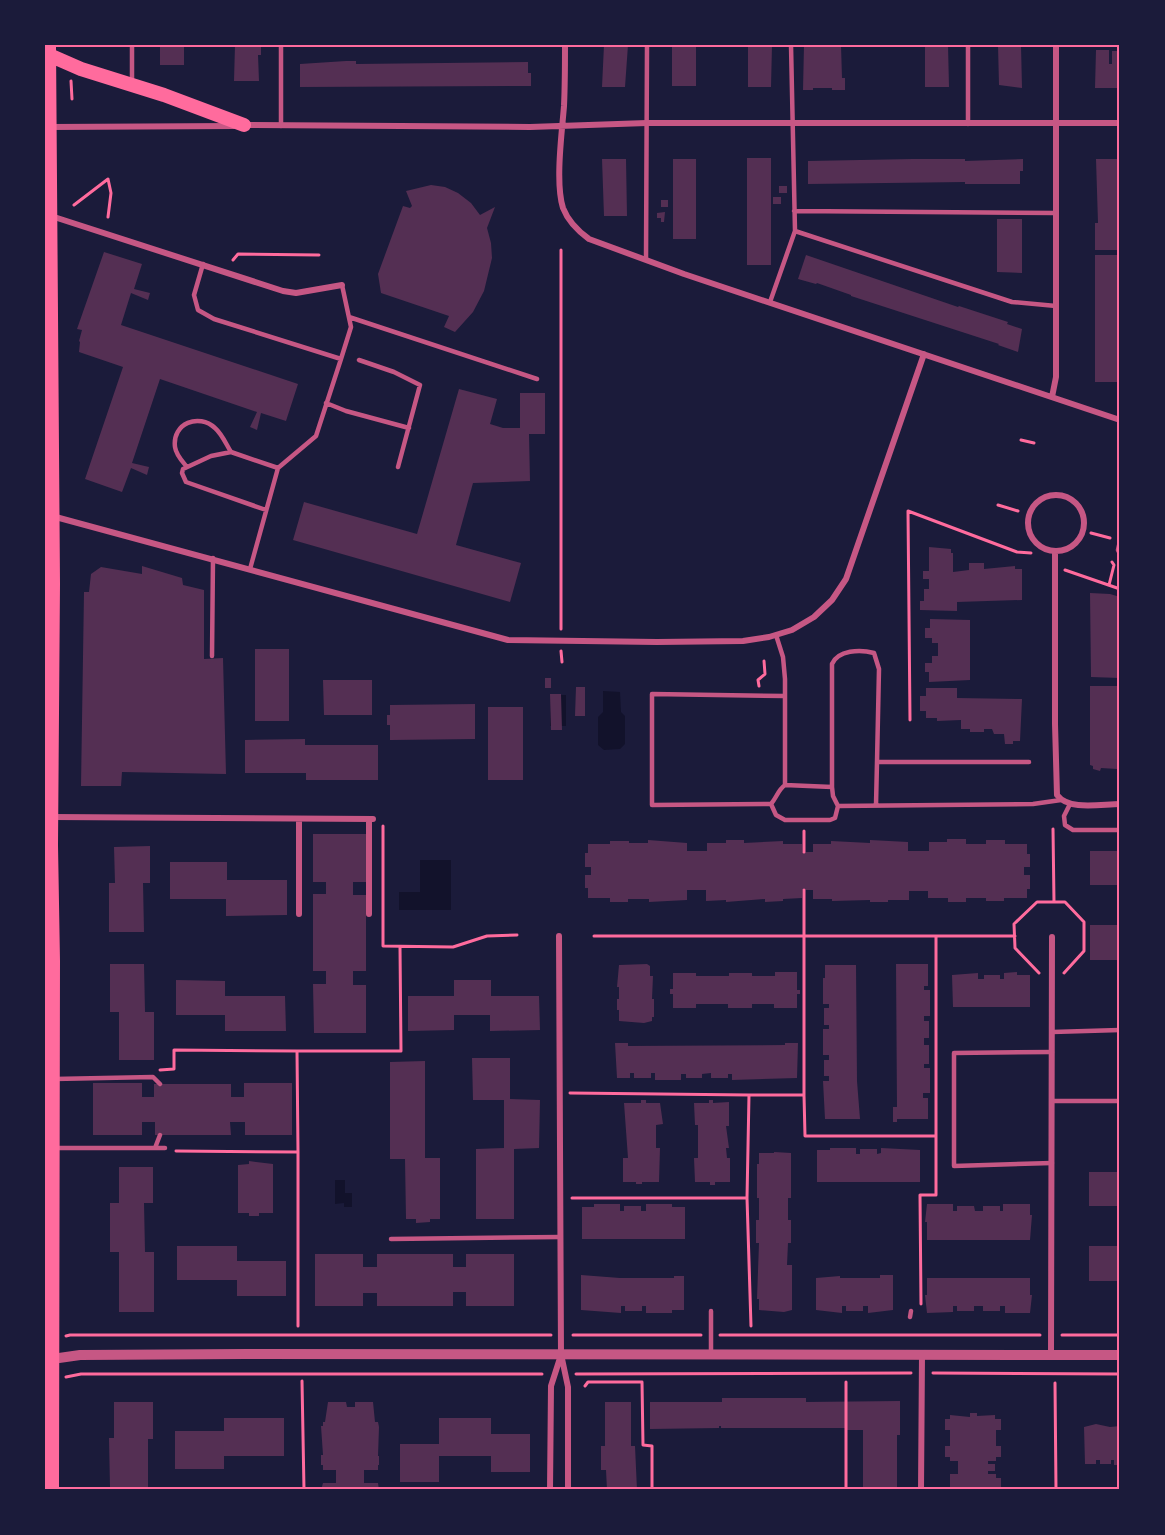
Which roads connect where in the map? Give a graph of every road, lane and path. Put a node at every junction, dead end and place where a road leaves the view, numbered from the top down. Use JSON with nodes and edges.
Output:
{"nodes":[{"id":1,"x":132,"y":45,"type":"edge"},
{"id":2,"x":281,"y":45,"type":"edge"},
{"id":3,"x":565,"y":45,"type":"edge"},
{"id":4,"x":647,"y":45,"type":"edge"},
{"id":5,"x":791,"y":45,"type":"edge"},
{"id":6,"x":968,"y":45,"type":"edge"},
{"id":7,"x":1056,"y":45,"type":"edge"},
{"id":8,"x":49,"y":50,"type":"edge"},
{"id":9,"x":71,"y":79,"type":"dead end"},
{"id":10,"x":131,"y":85,"type":"junction"},
{"id":11,"x":72,"y":99,"type":"dead end"},
{"id":12,"x":646,"y":123,"type":"junction"},
{"id":13,"x":1120,"y":123,"type":"edge"},
{"id":14,"x":791,"y":124,"type":"junction"},
{"id":15,"x":968,"y":124,"type":"junction"},
{"id":16,"x":1056,"y":124,"type":"junction"},
{"id":17,"x":244,"y":125,"type":"junction"},
{"id":18,"x":563,"y":125,"type":"junction"},
{"id":19,"x":48,"y":126,"type":"edge"},
{"id":20,"x":281,"y":126,"type":"junction"},
{"id":21,"x":74,"y":205,"type":"dead end"},
{"id":22,"x":794,"y":211,"type":"junction"},
{"id":23,"x":1056,"y":213,"type":"junction"},
{"id":24,"x":51,"y":216,"type":"junction"},
{"id":25,"x":108,"y":217,"type":"dead end"},
{"id":26,"x":795,"y":231,"type":"junction"},
{"id":27,"x":561,"y":250,"type":"dead end"},
{"id":28,"x":319,"y":255,"type":"dead end"},
{"id":29,"x":233,"y":260,"type":"dead end"},
{"id":30,"x":646,"y":260,"type":"junction"},
{"id":31,"x":203,"y":264,"type":"junction"},
{"id":32,"x":342,"y":285,"type":"joint"},
{"id":33,"x":770,"y":302,"type":"junction"},
{"id":34,"x":1056,"y":306,"type":"junction"},
{"id":35,"x":349,"y":317,"type":"junction"},
{"id":36,"x":924,"y":354,"type":"junction"},
{"id":37,"x":341,"y":358,"type":"junction"},
{"id":38,"x":359,"y":360,"type":"dead end"},
{"id":39,"x":537,"y":379,"type":"dead end"},
{"id":40,"x":1052,"y":397,"type":"junction"},
{"id":41,"x":326,"y":403,"type":"junction"},
{"id":42,"x":1120,"y":420,"type":"edge"},
{"id":43,"x":409,"y":428,"type":"junction"},
{"id":44,"x":1021,"y":440,"type":"dead end"},
{"id":45,"x":1034,"y":443,"type":"dead end"},
{"id":46,"x":231,"y":452,"type":"junction"},
{"id":47,"x":187,"y":467,"type":"junction"},
{"id":48,"x":398,"y":467,"type":"dead end"},
{"id":49,"x":278,"y":468,"type":"junction"},
{"id":50,"x":998,"y":505,"type":"dead end"},
{"id":51,"x":266,"y":510,"type":"junction"},
{"id":52,"x":1018,"y":511,"type":"dead end"},
{"id":53,"x":49,"y":514,"type":"edge"},
{"id":54,"x":1120,"y":541,"type":"edge"},
{"id":55,"x":1031,"y":552,"type":"dead end"},
{"id":56,"x":1055,"y":552,"type":"junction"},
{"id":57,"x":1120,"y":554,"type":"edge"},
{"id":58,"x":213,"y":558,"type":"junction"},
{"id":59,"x":250,"y":568,"type":"junction"},
{"id":60,"x":1065,"y":570,"type":"dead end"},
{"id":61,"x":1120,"y":589,"type":"edge"},
{"id":62,"x":776,"y":635,"type":"junction"},
{"id":63,"x":561,"y":641,"type":"junction"},
{"id":64,"x":212,"y":656,"type":"dead end"},
{"id":65,"x":764,"y":661,"type":"dead end"},
{"id":66,"x":562,"y":662,"type":"dead end"},
{"id":67,"x":759,"y":695,"type":"junction"},
{"id":68,"x":785,"y":696,"type":"junction"},
{"id":69,"x":910,"y":720,"type":"dead end"},
{"id":70,"x":878,"y":762,"type":"junction"},
{"id":71,"x":1029,"y":762,"type":"dead end"},
{"id":72,"x":785,"y":785,"type":"junction"},
{"id":73,"x":832,"y":786,"type":"junction"},
{"id":74,"x":1061,"y":800,"type":"junction"},
{"id":75,"x":771,"y":804,"type":"junction"},
{"id":76,"x":1072,"y":804,"type":"junction"},
{"id":77,"x":1120,"y":804,"type":"edge"},
{"id":78,"x":838,"y":806,"type":"junction"},
{"id":79,"x":876,"y":806,"type":"junction"},
{"id":80,"x":48,"y":817,"type":"edge"},
{"id":81,"x":299,"y":819,"type":"junction"},
{"id":82,"x":371,"y":819,"type":"junction"},
{"id":83,"x":804,"y":820,"type":"junction"},
{"id":84,"x":1053,"y":828,"type":"dead end"},
{"id":85,"x":1120,"y":830,"type":"edge"},
{"id":86,"x":804,"y":852,"type":"dead end"},
{"id":87,"x":804,"y":890,"type":"dead end"},
{"id":88,"x":1054,"y":902,"type":"dead end"},
{"id":89,"x":299,"y":914,"type":"dead end"},
{"id":90,"x":369,"y":914,"type":"dead end"},
{"id":91,"x":517,"y":935,"type":"dead end"},
{"id":92,"x":804,"y":935,"type":"junction"},
{"id":93,"x":559,"y":936,"type":"dead end"},
{"id":94,"x":594,"y":936,"type":"dead end"},
{"id":95,"x":936,"y":936,"type":"junction"},
{"id":96,"x":1015,"y":936,"type":"dead end"},
{"id":97,"x":1052,"y":937,"type":"dead end"},
{"id":98,"x":400,"y":946,"type":"junction"},
{"id":99,"x":1120,"y":1030,"type":"edge"},
{"id":100,"x":1052,"y":1032,"type":"junction"},
{"id":101,"x":297,"y":1051,"type":"junction"},
{"id":102,"x":1052,"y":1052,"type":"junction"},
{"id":103,"x":151,"y":1070,"type":"dead end"},
{"id":104,"x":52,"y":1079,"type":"junction"},
{"id":105,"x":160,"y":1084,"type":"dead end"},
{"id":106,"x":560,"y":1093,"type":"junction"},
{"id":107,"x":748,"y":1095,"type":"junction"},
{"id":108,"x":804,"y":1095,"type":"junction"},
{"id":109,"x":1052,"y":1101,"type":"junction"},
{"id":110,"x":1120,"y":1101,"type":"edge"},
{"id":111,"x":160,"y":1136,"type":"dead end"},
{"id":112,"x":936,"y":1136,"type":"junction"},
{"id":113,"x":52,"y":1148,"type":"junction"},
{"id":114,"x":154,"y":1148,"type":"junction"},
{"id":115,"x":166,"y":1150,"type":"joint"},
{"id":116,"x":298,"y":1152,"type":"junction"},
{"id":117,"x":1052,"y":1163,"type":"junction"},
{"id":118,"x":559,"y":1198,"type":"junction"},
{"id":119,"x":747,"y":1198,"type":"junction"},
{"id":120,"x":560,"y":1237,"type":"junction"},
{"id":121,"x":391,"y":1239,"type":"dead end"},
{"id":122,"x":711,"y":1311,"type":"dead end"},
{"id":123,"x":921,"y":1312,"type":"dead end"},
{"id":124,"x":298,"y":1326,"type":"dead end"},
{"id":125,"x":751,"y":1326,"type":"dead end"},
{"id":126,"x":93,"y":1335,"type":"dead end"},
{"id":127,"x":526,"y":1335,"type":"dead end"},
{"id":128,"x":597,"y":1335,"type":"dead end"},
{"id":129,"x":711,"y":1335,"type":"junction"},
{"id":130,"x":1010,"y":1335,"type":"dead end"},
{"id":131,"x":1092,"y":1335,"type":"dead end"},
{"id":132,"x":1120,"y":1335,"type":"edge"},
{"id":133,"x":561,"y":1354,"type":"junction"},
{"id":134,"x":711,"y":1354,"type":"junction"},
{"id":135,"x":1051,"y":1354,"type":"junction"},
{"id":136,"x":922,"y":1355,"type":"junction"},
{"id":137,"x":1120,"y":1355,"type":"edge"},
{"id":138,"x":52,"y":1359,"type":"junction"},
{"id":139,"x":881,"y":1373,"type":"dead end"},
{"id":140,"x":954,"y":1373,"type":"dead end"},
{"id":141,"x":524,"y":1374,"type":"dead end"},
{"id":142,"x":596,"y":1374,"type":"dead end"},
{"id":143,"x":1120,"y":1374,"type":"edge"},
{"id":144,"x":52,"y":1380,"type":"junction"},
{"id":145,"x":302,"y":1381,"type":"dead end"},
{"id":146,"x":846,"y":1382,"type":"dead end"},
{"id":147,"x":1056,"y":1383,"type":"dead end"},
{"id":148,"x":585,"y":1386,"type":"dead end"},
{"id":149,"x":52,"y":1490,"type":"edge"},
{"id":150,"x":304,"y":1490,"type":"edge"},
{"id":151,"x":550,"y":1490,"type":"edge"},
{"id":152,"x":568,"y":1490,"type":"edge"},
{"id":153,"x":652,"y":1490,"type":"edge"},
{"id":154,"x":846,"y":1490,"type":"edge"},
{"id":155,"x":921,"y":1490,"type":"edge"},
{"id":156,"x":1056,"y":1490,"type":"edge"}],
"edges":[{"from":1,"to":10,"type":"lane"},
{"from":2,"to":20,"type":"lane"},
{"from":3,"to":18,"type":"street"},
{"from":4,"to":12,"type":"lane"},
{"from":5,"to":14,"type":"lane"},
{"from":6,"to":15,"type":"lane"},
{"from":7,"to":16,"type":"street"},
{"from":8,"to":10,"type":"main road"},
{"from":8,"to":19,"type":"main road"},
{"from":9,"to":11,"type":"path"},
{"from":10,"to":17,"type":"main road"},
{"from":12,"to":14,"type":"street"},
{"from":12,"to":18,"type":"street"},
{"from":12,"to":30,"type":"lane"},
{"from":13,"to":16,"type":"street"},
{"from":14,"to":15,"type":"street"},
{"from":14,"to":22,"type":"lane"},
{"from":15,"to":16,"type":"street"},
{"from":16,"to":23,"type":"street"},
{"from":17,"to":19,"type":"street"},
{"from":17,"to":20,"type":"street"},
{"from":18,"to":20,"type":"street"},
{"from":18,"to":30,"type":"street"},
{"from":19,"to":24,"type":"main road"},
{"from":21,"to":25,"type":"path"},
{"from":22,"to":23,"type":"lane"},
{"from":22,"to":26,"type":"lane"},
{"from":23,"to":34,"type":"street"},
{"from":24,"to":31,"type":"street"},
{"from":24,"to":53,"type":"main road"},
{"from":26,"to":33,"type":"lane"},
{"from":26,"to":34,"type":"lane"},
{"from":27,"to":63,"type":"path"},
{"from":28,"to":29,"type":"path"},
{"from":30,"to":33,"type":"street"},
{"from":31,"to":32,"type":"street"},
{"from":31,"to":37,"type":"lane"},
{"from":32,"to":35,"type":"lane"},
{"from":33,"to":36,"type":"street"},
{"from":34,"to":40,"type":"street"},
{"from":35,"to":37,"type":"lane"},
{"from":35,"to":39,"type":"lane"},
{"from":36,"to":40,"type":"street"},
{"from":36,"to":62,"type":"street"},
{"from":37,"to":41,"type":"lane"},
{"from":38,"to":43,"type":"lane"},
{"from":40,"to":42,"type":"street"},
{"from":41,"to":43,"type":"lane"},
{"from":41,"to":49,"type":"lane"},
{"from":43,"to":48,"type":"lane"},
{"from":44,"to":45,"type":"path"},
{"from":46,"to":47,"type":"lane"},
{"from":46,"to":47,"type":"lane"},
{"from":46,"to":49,"type":"lane"},
{"from":47,"to":51,"type":"lane"},
{"from":49,"to":51,"type":"lane"},
{"from":50,"to":52,"type":"path"},
{"from":51,"to":59,"type":"lane"},
{"from":53,"to":58,"type":"street"},
{"from":53,"to":80,"type":"main road"},
{"from":54,"to":57,"type":"lane"},
{"from":55,"to":69,"type":"path"},
{"from":56,"to":56,"type":"street"},
{"from":56,"to":74,"type":"street"},
{"from":58,"to":59,"type":"street"},
{"from":58,"to":64,"type":"lane"},
{"from":59,"to":63,"type":"street"},
{"from":60,"to":61,"type":"path"},
{"from":62,"to":63,"type":"street"},
{"from":62,"to":68,"type":"lane"},
{"from":63,"to":66,"type":"path"},
{"from":65,"to":67,"type":"path"},
{"from":67,"to":68,"type":"lane"},
{"from":67,"to":75,"type":"lane"},
{"from":68,"to":72,"type":"lane"},
{"from":70,"to":71,"type":"lane"},
{"from":70,"to":73,"type":"lane"},
{"from":70,"to":79,"type":"lane"},
{"from":72,"to":73,"type":"lane"},
{"from":72,"to":75,"type":"lane"},
{"from":73,"to":78,"type":"lane"},
{"from":74,"to":76,"type":"street"},
{"from":74,"to":79,"type":"lane"},
{"from":75,"to":83,"type":"lane"},
{"from":76,"to":77,"type":"street"},
{"from":76,"to":85,"type":"lane"},
{"from":78,"to":79,"type":"lane"},
{"from":78,"to":83,"type":"lane"},
{"from":80,"to":81,"type":"street"},
{"from":80,"to":104,"type":"main road"},
{"from":81,"to":82,"type":"street"},
{"from":81,"to":89,"type":"street"},
{"from":82,"to":90,"type":"street"},
{"from":82,"to":98,"type":"path"},
{"from":83,"to":86,"type":"path"},
{"from":84,"to":88,"type":"path"},
{"from":87,"to":92,"type":"path"},
{"from":91,"to":98,"type":"path"},
{"from":92,"to":94,"type":"path"},
{"from":92,"to":95,"type":"path"},
{"from":92,"to":108,"type":"path"},
{"from":93,"to":106,"type":"street"},
{"from":95,"to":96,"type":"path"},
{"from":95,"to":112,"type":"path"},
{"from":97,"to":100,"type":"street"},
{"from":98,"to":101,"type":"path"},
{"from":99,"to":100,"type":"lane"},
{"from":100,"to":102,"type":"street"},
{"from":101,"to":103,"type":"path"},
{"from":101,"to":116,"type":"path"},
{"from":102,"to":109,"type":"street"},
{"from":102,"to":117,"type":"lane"},
{"from":104,"to":105,"type":"lane"},
{"from":104,"to":113,"type":"main road"},
{"from":106,"to":107,"type":"path"},
{"from":106,"to":118,"type":"street"},
{"from":107,"to":108,"type":"path"},
{"from":107,"to":119,"type":"path"},
{"from":108,"to":112,"type":"path"},
{"from":109,"to":110,"type":"lane"},
{"from":109,"to":117,"type":"street"},
{"from":111,"to":114,"type":"lane"},
{"from":112,"to":123,"type":"path"},
{"from":113,"to":114,"type":"lane"},
{"from":113,"to":138,"type":"main road"},
{"from":114,"to":115,"type":"lane"},
{"from":115,"to":116,"type":"path"},
{"from":116,"to":124,"type":"path"},
{"from":117,"to":135,"type":"street"},
{"from":118,"to":119,"type":"path"},
{"from":118,"to":120,"type":"street"},
{"from":119,"to":125,"type":"path"},
{"from":120,"to":121,"type":"lane"},
{"from":120,"to":133,"type":"street"},
{"from":122,"to":129,"type":"lane"},
{"from":126,"to":127,"type":"path"},
{"from":128,"to":129,"type":"path"},
{"from":129,"to":130,"type":"path"},
{"from":129,"to":134,"type":"lane"},
{"from":131,"to":132,"type":"path"},
{"from":133,"to":134,"type":"street"},
{"from":133,"to":138,"type":"street"},
{"from":133,"to":151,"type":"street"},
{"from":133,"to":152,"type":"street"},
{"from":134,"to":136,"type":"street"},
{"from":135,"to":136,"type":"street"},
{"from":135,"to":137,"type":"street"},
{"from":136,"to":155,"type":"street"},
{"from":138,"to":144,"type":"main road"},
{"from":139,"to":142,"type":"path"},
{"from":140,"to":143,"type":"path"},
{"from":141,"to":144,"type":"path"},
{"from":144,"to":149,"type":"main road"},
{"from":145,"to":150,"type":"path"},
{"from":146,"to":154,"type":"path"},
{"from":147,"to":156,"type":"path"},
{"from":148,"to":153,"type":"path"}]}
